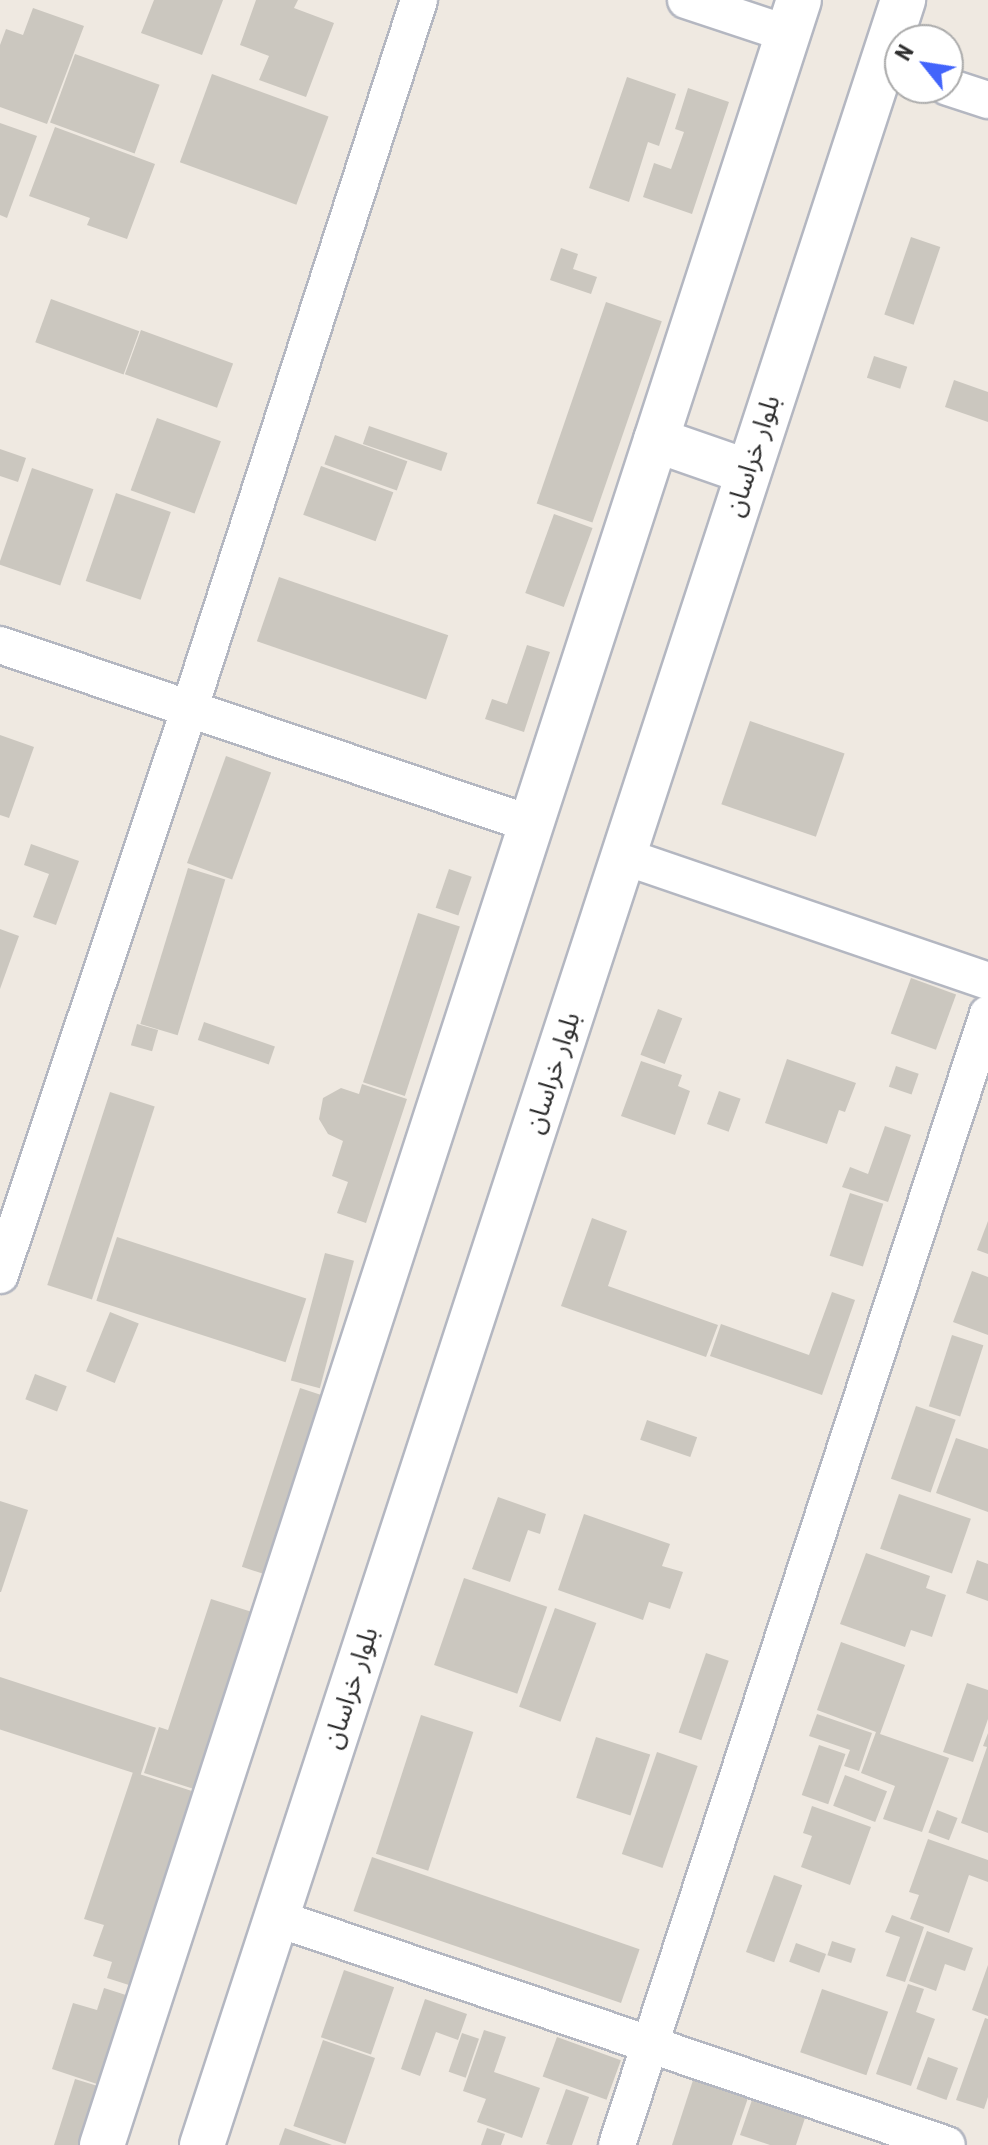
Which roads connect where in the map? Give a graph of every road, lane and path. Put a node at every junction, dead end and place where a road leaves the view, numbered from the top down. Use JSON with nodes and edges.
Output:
{"nodes":[{"id":1,"x":419,"y":0,"type":"edge"},
{"id":2,"x":686,"y":0,"type":"edge"},
{"id":3,"x":903,"y":0,"type":"edge"},
{"id":4,"x":794,"y":17,"type":"edge"},
{"id":5,"x":899,"y":24,"type":"edge"},
{"id":6,"x":884,"y":88,"type":"edge"},
{"id":7,"x":964,"y":92,"type":"edge"},
{"id":8,"x":988,"y":100,"type":"edge"},
{"id":9,"x":656,"y":440,"type":"junction"},
{"id":10,"x":748,"y":472,"type":"junction"},
{"id":11,"x":0,"y":645,"type":"edge"},
{"id":12,"x":190,"y":707,"type":"junction"},
{"id":13,"x":531,"y":824,"type":"junction"},
{"id":14,"x":623,"y":856,"type":"junction"},
{"id":15,"x":988,"y":981,"type":"edge"},
{"id":16,"x":988,"y":1014,"type":"edge"},
{"id":17,"x":0,"y":1275,"type":"edge"},
{"id":18,"x":276,"y":1918,"type":"junction"},
{"id":19,"x":650,"y":2044,"type":"junction"},
{"id":20,"x":935,"y":2143,"type":"edge"},
{"id":21,"x":102,"y":2145,"type":"edge"},
{"id":22,"x":202,"y":2145,"type":"edge"},
{"id":23,"x":617,"y":2145,"type":"edge"}],
"edges":[{"from":1,"to":12,"type":"street"},
{"from":2,"to":4,"type":"street"},
{"from":3,"to":5,"type":"main road","name":"بلوار خراسان"},
{"from":4,"to":9,"type":"main road"},
{"from":6,"to":10,"type":"main road","name":"بلوار خراسان"},
{"from":7,"to":8,"type":"street"},
{"from":9,"to":10,"type":"main road"},
{"from":9,"to":13,"type":"main road"},
{"from":10,"to":14,"type":"main road","name":"بلوار خراسان"},
{"from":11,"to":12,"type":"street"},
{"from":12,"to":13,"type":"street"},
{"from":12,"to":17,"type":"street"},
{"from":13,"to":21,"type":"main road"},
{"from":14,"to":15,"type":"street"},
{"from":14,"to":18,"type":"main road","name":"بلوار خراسان"},
{"from":16,"to":19,"type":"street"},
{"from":18,"to":19,"type":"street"},
{"from":18,"to":22,"type":"main road","name":"بلوار خراسان"},
{"from":19,"to":20,"type":"street"},
{"from":19,"to":23,"type":"street"}]}
